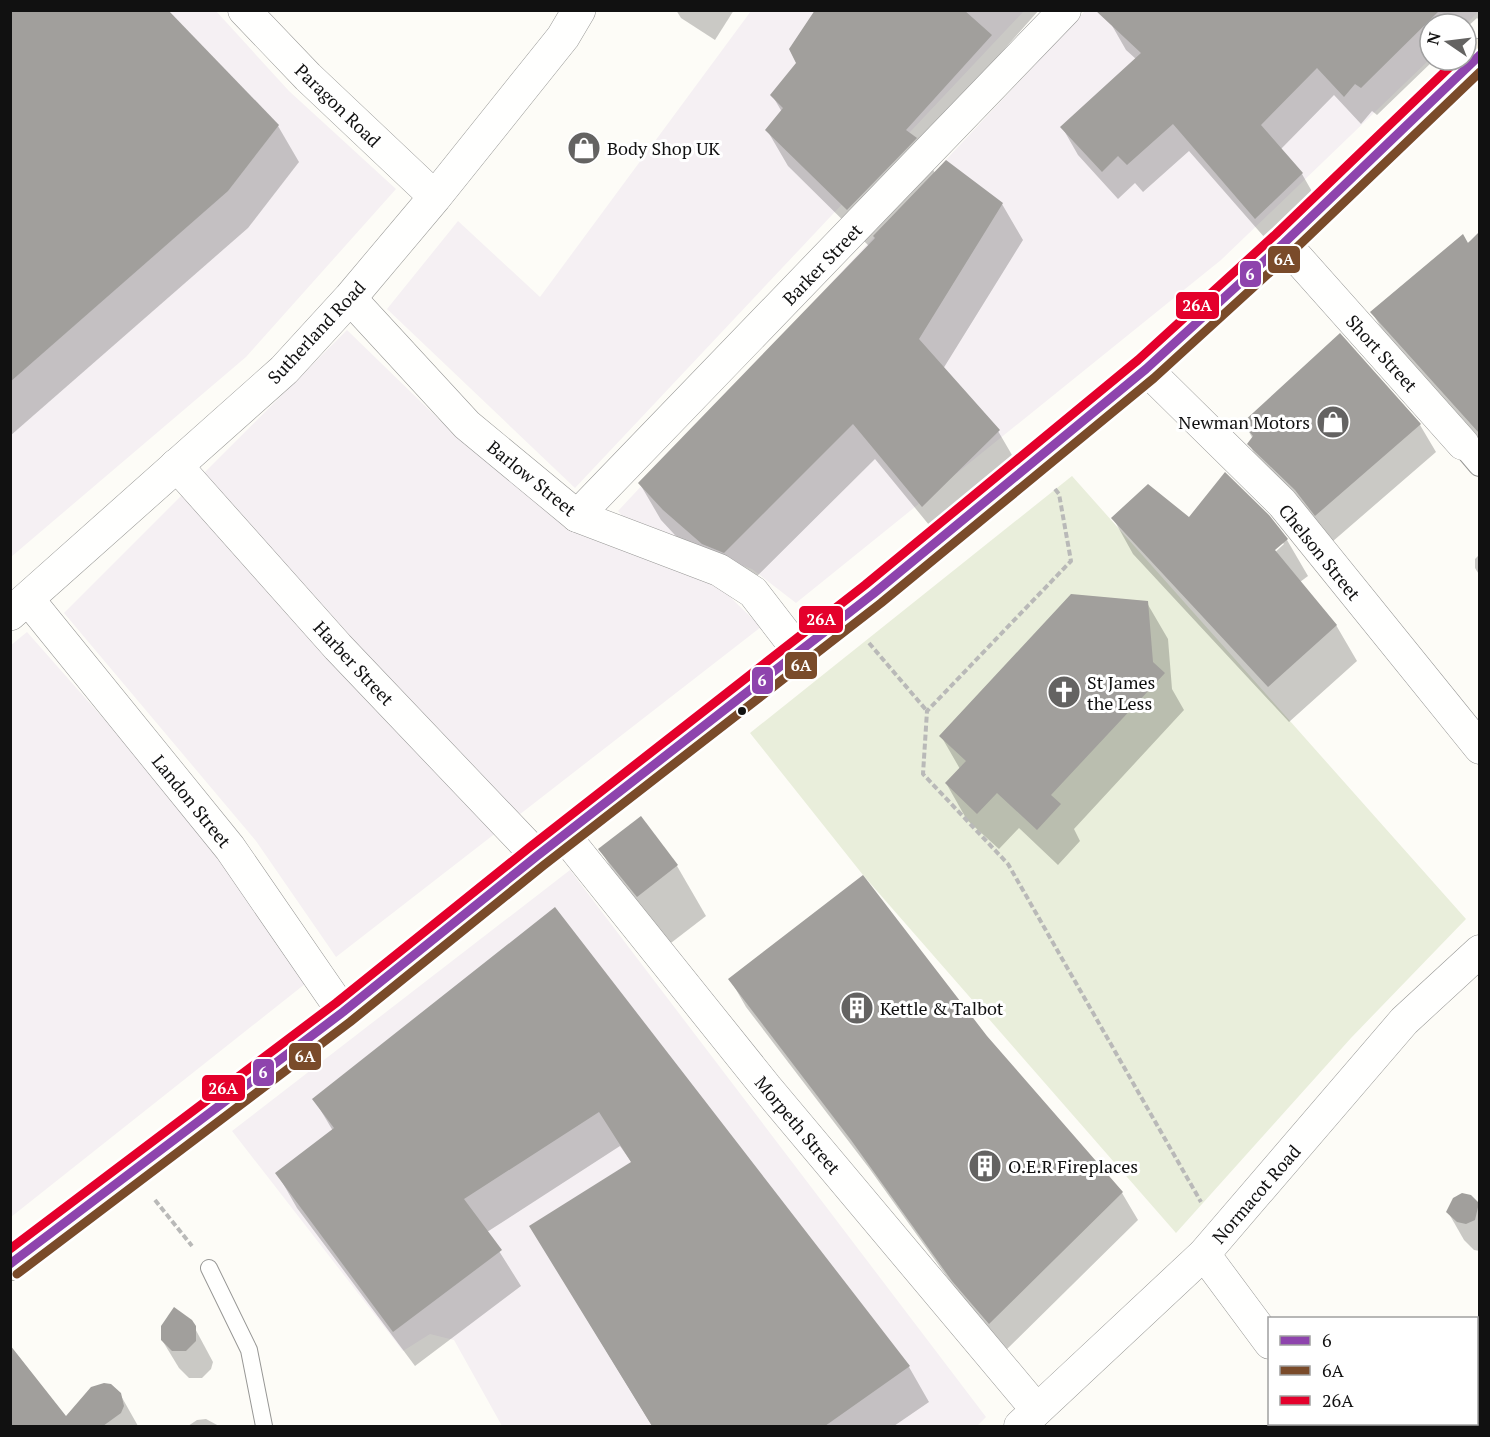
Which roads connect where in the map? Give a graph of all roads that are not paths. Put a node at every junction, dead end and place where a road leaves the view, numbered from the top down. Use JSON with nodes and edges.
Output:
{"nodes":[{"id":1,"x":244,"y":10,"type":"edge"},
{"id":2,"x":579,"y":10,"type":"edge"},
{"id":3,"x":1065,"y":10,"type":"edge"},
{"id":4,"x":1479,"y":55,"type":"edge"},
{"id":5,"x":435,"y":197,"type":"junction"},
{"id":6,"x":1284,"y":243,"type":"junction"},
{"id":7,"x":350,"y":298,"type":"junction"},
{"id":8,"x":1146,"y":369,"type":"junction"},
{"id":9,"x":1471,"y":454,"type":"edge"},
{"id":10,"x":176,"y":465,"type":"junction"},
{"id":11,"x":577,"y":516,"type":"junction"},
{"id":12,"x":15,"y":610,"type":"edge"},
{"id":13,"x":800,"y":653,"type":"junction"},
{"id":14,"x":1479,"y":748,"type":"edge"},
{"id":15,"x":564,"y":835,"type":"junction"},
{"id":16,"x":537,"y":856,"type":"junction"},
{"id":17,"x":1479,"y":951,"type":"edge"},
{"id":18,"x":343,"y":1012,"type":"junction"},
{"id":19,"x":1214,"y":1242,"type":"junction"},
{"id":20,"x":10,"y":1264,"type":"edge"},
{"id":21,"x":209,"y":1268,"type":"road end"},
{"id":22,"x":1268,"y":1341,"type":"edge"},
{"id":23,"x":1029,"y":1418,"type":"edge"},
{"id":24,"x":264,"y":1426,"type":"edge"}],
"edges":[{"from":1,"to":5,"type":"street","name":"Paragon Road"},
{"from":2,"to":5,"type":"street","name":"Sutherland Road"},
{"from":3,"to":11,"type":"street","name":"Barker Street"},
{"from":4,"to":6,"type":"main road"},
{"from":5,"to":7,"type":"street","name":"Sutherland Road"},
{"from":6,"to":8,"type":"main road"},
{"from":6,"to":9,"type":"street","name":"Short Street"},
{"from":7,"to":10,"type":"street","name":"Sutherland Road"},
{"from":7,"to":11,"type":"street","name":"Barlow Street"},
{"from":8,"to":13,"type":"main road"},
{"from":8,"to":14,"type":"street","name":"Chelson Street"},
{"from":10,"to":12,"type":"street","name":"Sutherland Road"},
{"from":10,"to":16,"type":"street","name":"Harber Street"},
{"from":11,"to":13,"type":"street","name":"Barlow Street"},
{"from":12,"to":18,"type":"street","name":"Landon Street"},
{"from":13,"to":15,"type":"main road"},
{"from":15,"to":16,"type":"main road"},
{"from":15,"to":23,"type":"street","name":"Morpeth Street"},
{"from":16,"to":18,"type":"main road"},
{"from":17,"to":19,"type":"street","name":"Normacot Road"},
{"from":18,"to":20,"type":"main road"},
{"from":19,"to":22,"type":"street"},
{"from":19,"to":23,"type":"street","name":"Normacot Road"},
{"from":21,"to":24,"type":"lane"}]}
